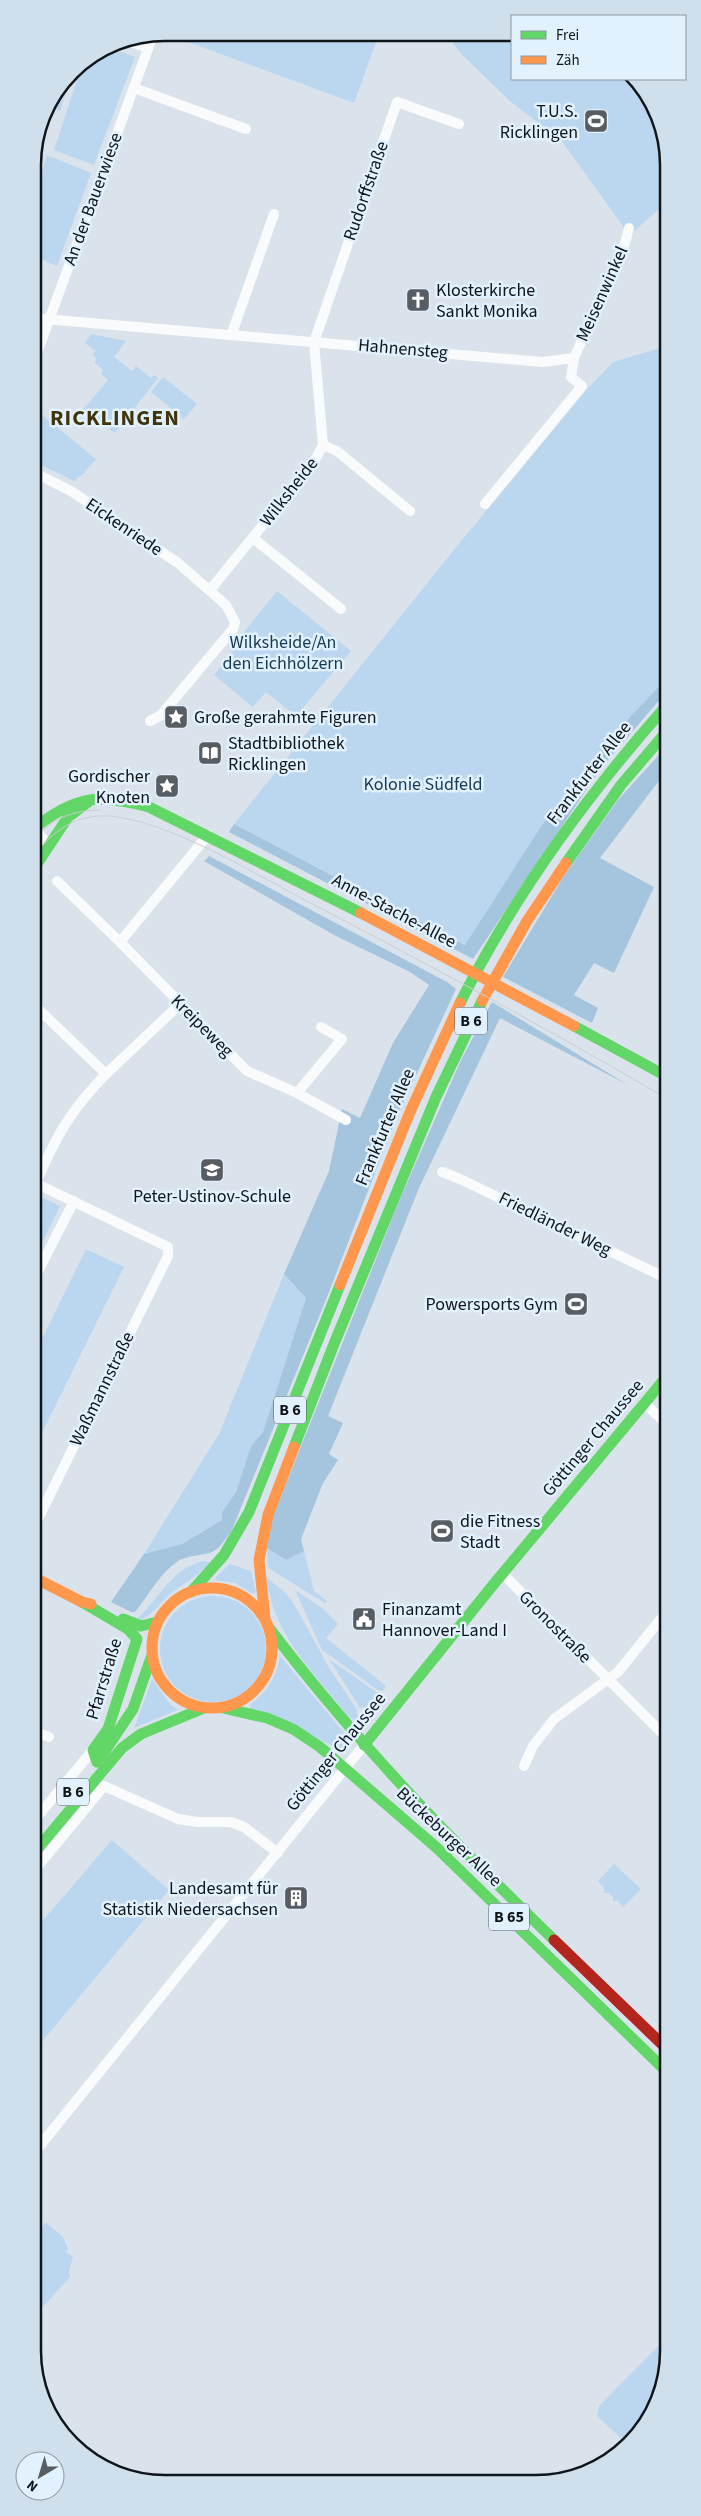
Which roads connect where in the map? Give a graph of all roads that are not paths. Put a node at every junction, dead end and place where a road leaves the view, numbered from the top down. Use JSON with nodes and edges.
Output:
{"nodes":[{"id":1,"x":150,"y":42,"type":"edge"},
{"id":2,"x":137,"y":44,"type":"edge"},
{"id":3,"x":148,"y":48,"type":"junction"},
{"id":4,"x":134,"y":88,"type":"junction"},
{"id":5,"x":459,"y":124,"type":"dead end"},
{"id":6,"x":246,"y":129,"type":"dead end"},
{"id":7,"x":274,"y":214,"type":"dead end"},
{"id":8,"x":629,"y":228,"type":"dead end"},
{"id":9,"x":42,"y":318,"type":"edge"},
{"id":10,"x":50,"y":318,"type":"junction"},
{"id":11,"x":232,"y":333,"type":"junction"},
{"id":12,"x":42,"y":340,"type":"edge"},
{"id":13,"x":314,"y":342,"type":"junction"},
{"id":14,"x":574,"y":358,"type":"junction"},
{"id":15,"x":323,"y":445,"type":"junction"},
{"id":16,"x":42,"y":477,"type":"edge"},
{"id":17,"x":485,"y":504,"type":"dead end"},
{"id":18,"x":410,"y":510,"type":"dead end"},
{"id":19,"x":253,"y":538,"type":"junction"},
{"id":20,"x":210,"y":590,"type":"junction"},
{"id":21,"x":341,"y":609,"type":"dead end"},
{"id":22,"x":660,"y":713,"type":"edge"},
{"id":23,"x":150,"y":721,"type":"dead end"},
{"id":24,"x":660,"y":740,"type":"edge"},
{"id":25,"x":96,"y":798,"type":"junction"},
{"id":26,"x":66,"y":820,"type":"junction"},
{"id":27,"x":42,"y":822,"type":"edge"},
{"id":28,"x":42,"y":825,"type":"edge"},
{"id":29,"x":208,"y":835,"type":"junction"},
{"id":30,"x":42,"y":837,"type":"edge"},
{"id":31,"x":44,"y":853,"type":"junction"},
{"id":32,"x":42,"y":857,"type":"edge"},
{"id":33,"x":57,"y":880,"type":"dead end"},
{"id":34,"x":120,"y":942,"type":"junction"},
{"id":35,"x":180,"y":1004,"type":"junction"},
{"id":36,"x":42,"y":1012,"type":"edge"},
{"id":37,"x":321,"y":1027,"type":"dead end"},
{"id":38,"x":660,"y":1073,"type":"edge"},
{"id":39,"x":106,"y":1074,"type":"junction"},
{"id":40,"x":298,"y":1093,"type":"junction"},
{"id":41,"x":346,"y":1120,"type":"dead end"},
{"id":42,"x":42,"y":1167,"type":"edge"},
{"id":43,"x":442,"y":1172,"type":"dead end"},
{"id":44,"x":42,"y":1186,"type":"edge"},
{"id":45,"x":74,"y":1201,"type":"junction"},
{"id":46,"x":41,"y":1264,"type":"edge"},
{"id":47,"x":659,"y":1275,"type":"edge"},
{"id":48,"x":659,"y":1385,"type":"edge"},
{"id":49,"x":644,"y":1403,"type":"junction"},
{"id":50,"x":659,"y":1417,"type":"edge"},
{"id":51,"x":41,"y":1513,"type":"edge"},
{"id":52,"x":502,"y":1574,"type":"junction"},
{"id":53,"x":41,"y":1581,"type":"edge"},
{"id":54,"x":190,"y":1592,"type":"junction"},
{"id":55,"x":82,"y":1602,"type":"junction"},
{"id":56,"x":265,"y":1618,"type":"junction"},
{"id":57,"x":659,"y":1621,"type":"edge"},
{"id":58,"x":157,"y":1622,"type":"junction"},
{"id":59,"x":270,"y":1630,"type":"junction"},
{"id":60,"x":152,"y":1654,"type":"junction"},
{"id":61,"x":608,"y":1680,"type":"junction"},
{"id":62,"x":204,"y":1708,"type":"junction"},
{"id":63,"x":223,"y":1708,"type":"junction"},
{"id":64,"x":659,"y":1730,"type":"edge"},
{"id":65,"x":41,"y":1734,"type":"edge"},
{"id":66,"x":48,"y":1737,"type":"dead end"},
{"id":67,"x":364,"y":1745,"type":"junction"},
{"id":68,"x":93,"y":1750,"type":"junction"},
{"id":69,"x":97,"y":1762,"type":"junction"},
{"id":70,"x":524,"y":1766,"type":"dead end"},
{"id":71,"x":345,"y":1768,"type":"junction"},
{"id":72,"x":100,"y":1775,"type":"junction"},
{"id":73,"x":104,"y":1786,"type":"junction"},
{"id":74,"x":41,"y":1813,"type":"edge"},
{"id":75,"x":41,"y":1831,"type":"edge"},
{"id":76,"x":41,"y":1845,"type":"edge"},
{"id":77,"x":278,"y":1853,"type":"junction"},
{"id":78,"x":41,"y":1863,"type":"edge"},
{"id":79,"x":659,"y":2041,"type":"edge"},
{"id":80,"x":659,"y":2064,"type":"edge"},
{"id":81,"x":41,"y":2144,"type":"edge"}],
"edges":[{"from":1,"to":3,"type":"street","name":"An der Bauerwiese"},
{"from":2,"to":3,"type":"street"},
{"from":3,"to":4,"type":"street","name":"An der Bauerwiese"},
{"from":4,"to":6,"type":"street"},
{"from":4,"to":10,"type":"street","name":"An der Bauerwiese"},
{"from":5,"to":13,"type":"street","name":"Rudorffstraße"},
{"from":7,"to":11,"type":"street"},
{"from":8,"to":14,"type":"street","name":"Meisenwinkel"},
{"from":9,"to":10,"type":"street","name":"Hahnensteg"},
{"from":10,"to":11,"type":"street","name":"Hahnensteg"},
{"from":10,"to":12,"type":"street","name":"An der Bauerwiese"},
{"from":11,"to":13,"type":"street","name":"Hahnensteg"},
{"from":13,"to":14,"type":"street","name":"Hahnensteg"},
{"from":13,"to":15,"type":"street","name":"Wilksheide"},
{"from":14,"to":17,"type":"street"},
{"from":15,"to":18,"type":"street","name":"Wilksheide"},
{"from":15,"to":19,"type":"street","name":"Wilksheide"},
{"from":16,"to":20,"type":"street","name":"Eickenriede"},
{"from":19,"to":20,"type":"street","name":"Wilksheide"},
{"from":19,"to":21,"type":"street","name":"Wilksheide"},
{"from":20,"to":23,"type":"street"},
{"from":22,"to":54,"type":"main road","name":"Frankfurter Allee","number":"B 6"},
{"from":24,"to":56,"type":"main road","name":"Frankfurter Allee","number":"B 6"},
{"from":25,"to":26,"type":"main road"},
{"from":25,"to":27,"type":"main road","name":"Anne-Stache-Allee"},
{"from":25,"to":29,"type":"main road","name":"Anne-Stache-Allee"},
{"from":26,"to":28,"type":"street"},
{"from":26,"to":31,"type":"main road"},
{"from":29,"to":34,"type":"street"},
{"from":29,"to":38,"type":"main road","name":"Anne-Stache-Allee"},
{"from":30,"to":31,"type":"street"},
{"from":31,"to":32,"type":"main road"},
{"from":33,"to":34,"type":"street","name":"Kreipeweg"},
{"from":34,"to":35,"type":"street","name":"Kreipeweg"},
{"from":35,"to":39,"type":"street"},
{"from":35,"to":40,"type":"street","name":"Kreipeweg"},
{"from":36,"to":39,"type":"street"},
{"from":37,"to":40,"type":"street"},
{"from":39,"to":42,"type":"street"},
{"from":40,"to":41,"type":"street","name":"Kreipeweg"},
{"from":43,"to":47,"type":"street","name":"Friedländer Weg"},
{"from":44,"to":45,"type":"street"},
{"from":45,"to":46,"type":"street"},
{"from":45,"to":51,"type":"street","name":"Waßmannstraße"},
{"from":48,"to":49,"type":"main road","name":"Göttinger Chaussee"},
{"from":49,"to":50,"type":"street"},
{"from":49,"to":52,"type":"main road","name":"Göttinger Chaussee"},
{"from":52,"to":61,"type":"street","name":"Gronostraße"},
{"from":52,"to":67,"type":"main road","name":"Göttinger Chaussee"},
{"from":53,"to":55,"type":"main road","name":"Pfarrstraße"},
{"from":54,"to":56,"type":"main road","number":"B 6"},
{"from":54,"to":58,"type":"main road","number":"B 6"},
{"from":55,"to":58,"type":"main road","name":"Pfarrstraße"},
{"from":55,"to":68,"type":"main road","name":"Pfarrstraße"},
{"from":56,"to":59,"type":"main road","number":"B 6"},
{"from":57,"to":61,"type":"street"},
{"from":58,"to":60,"type":"main road","number":"B 6"},
{"from":59,"to":63,"type":"main road","number":"B 6"},
{"from":59,"to":67,"type":"main road","name":"Bückeburger Allee","number":"B 65"},
{"from":60,"to":62,"type":"main road","number":"B 6"},
{"from":60,"to":69,"type":"main road","number":"B 6"},
{"from":61,"to":64,"type":"street","name":"Gronostraße"},
{"from":61,"to":70,"type":"street","name":"Gronostraße"},
{"from":62,"to":63,"type":"main road","number":"B 6"},
{"from":62,"to":72,"type":"main road","number":"B 6"},
{"from":63,"to":71,"type":"main road","name":"Bückeburger Allee","number":"B 65"},
{"from":65,"to":66,"type":"street"},
{"from":67,"to":71,"type":"street","name":"Göttinger Chaussee"},
{"from":67,"to":79,"type":"main road","name":"Bückeburger Allee","number":"B 65"},
{"from":68,"to":69,"type":"main road"},
{"from":68,"to":74,"type":"street"},
{"from":69,"to":75,"type":"main road","number":"B 6"},
{"from":71,"to":77,"type":"street","name":"Göttinger Chaussee"},
{"from":71,"to":80,"type":"main road","name":"Bückeburger Allee","number":"B 65"},
{"from":72,"to":73,"type":"street"},
{"from":72,"to":76,"type":"main road","number":"B 6"},
{"from":73,"to":77,"type":"street"},
{"from":73,"to":78,"type":"street"},
{"from":77,"to":81,"type":"street","name":"Göttinger Chaussee"}]}
